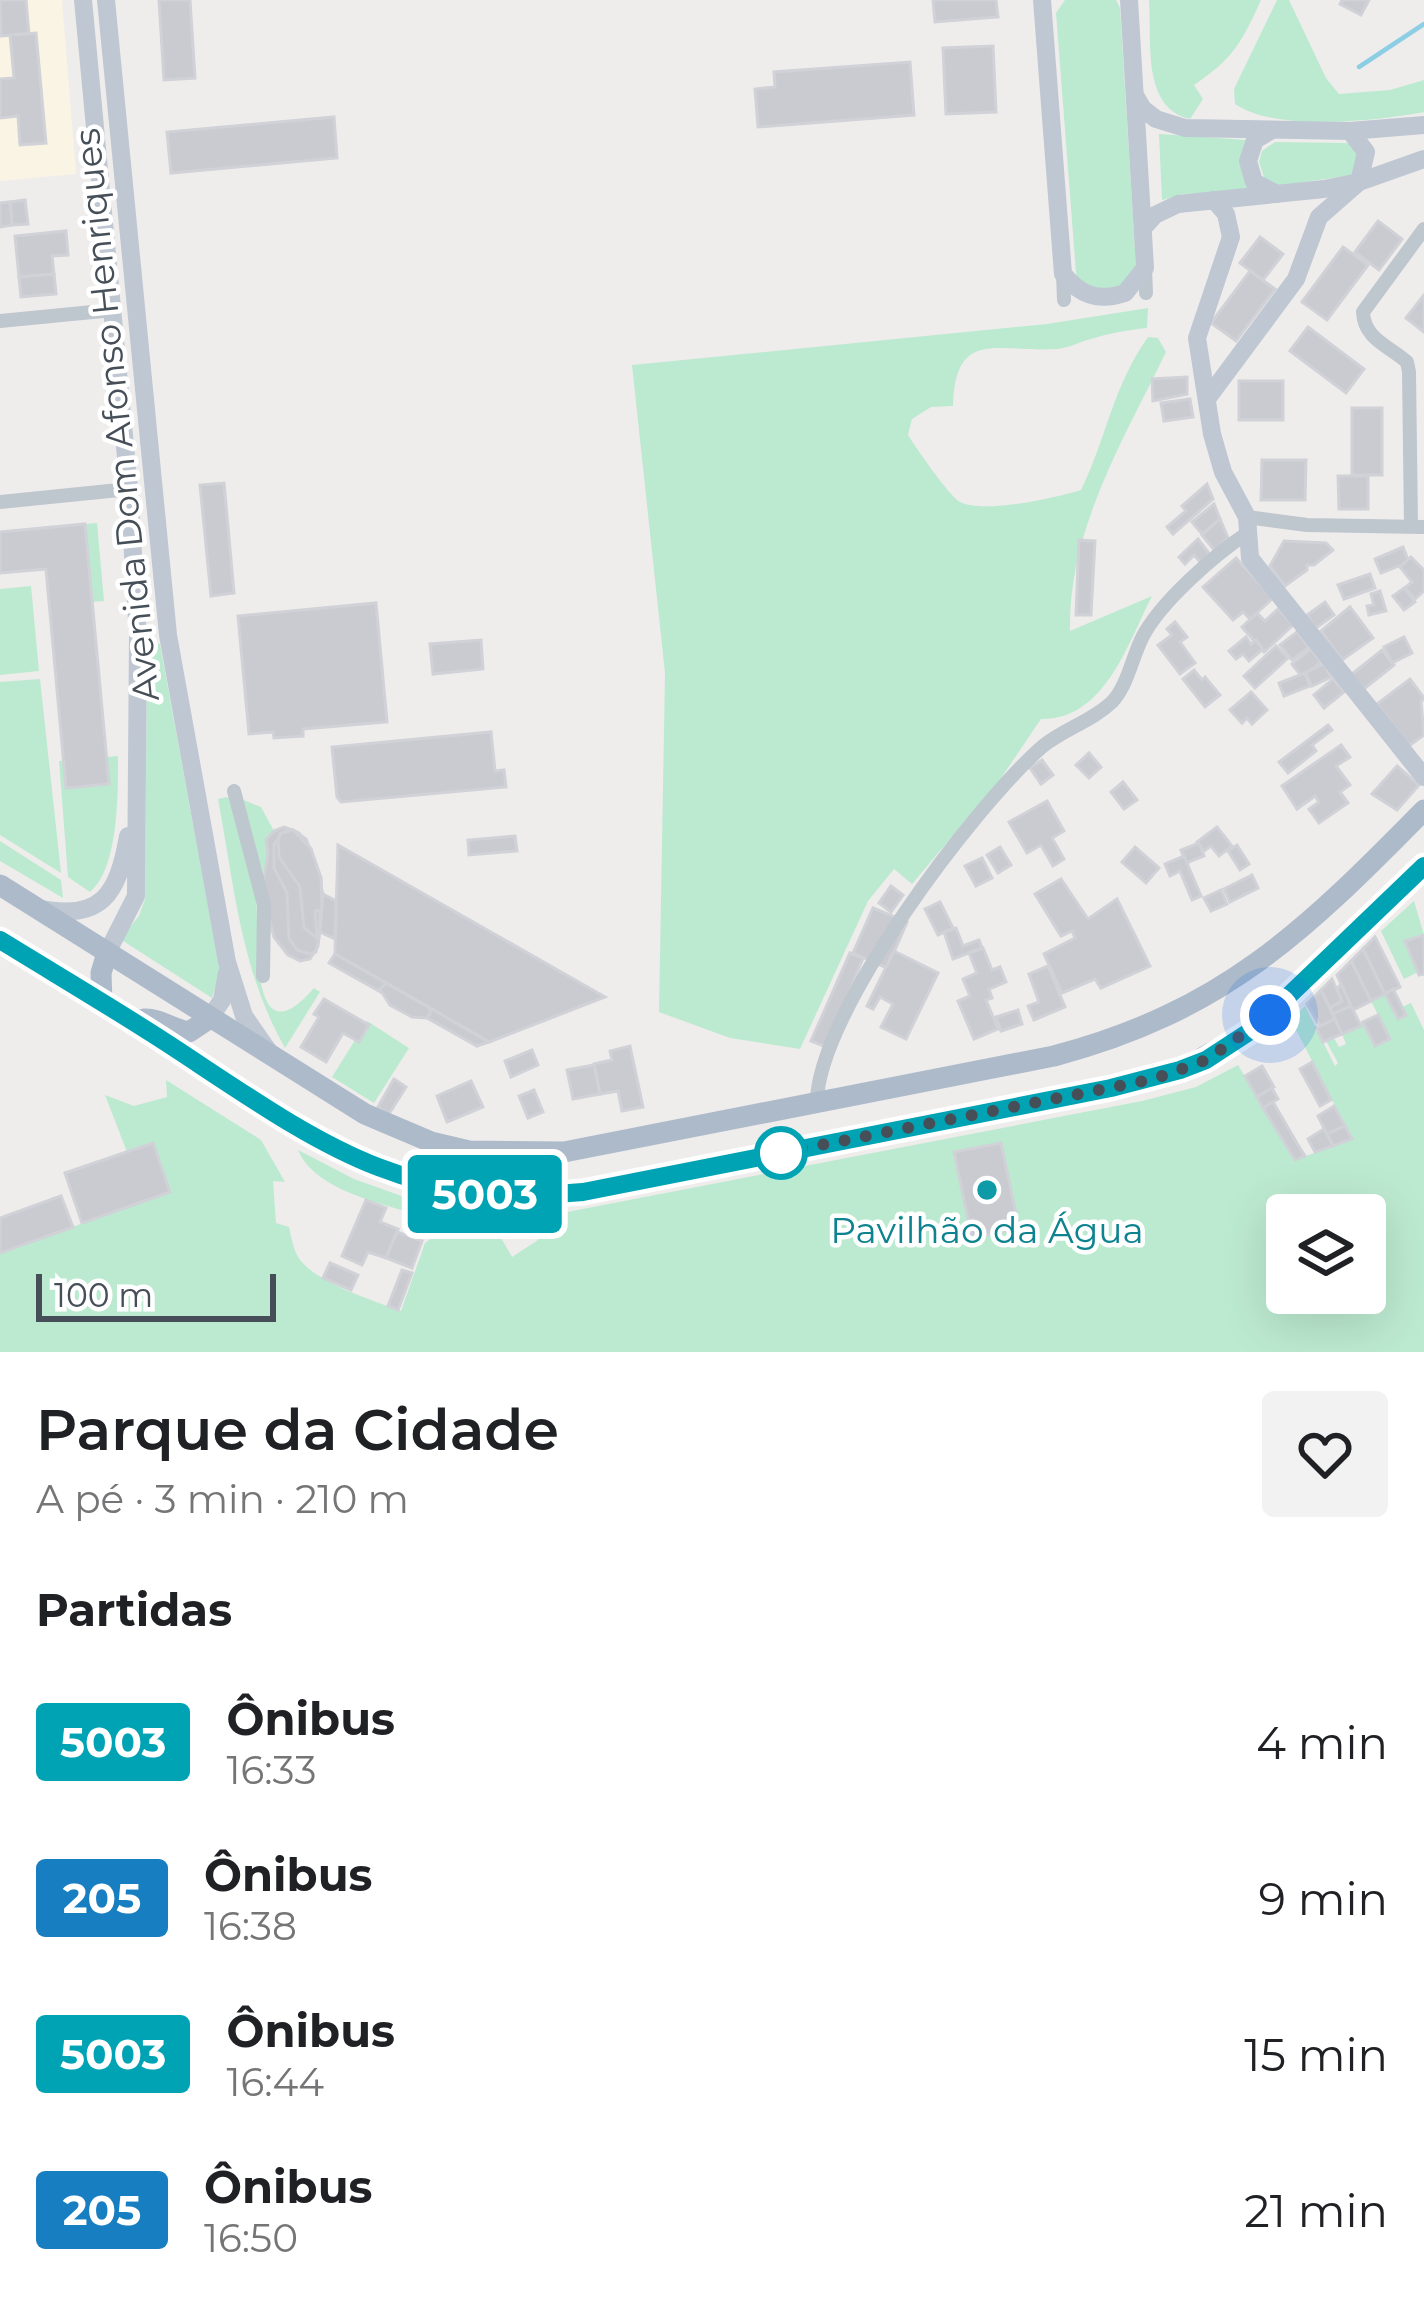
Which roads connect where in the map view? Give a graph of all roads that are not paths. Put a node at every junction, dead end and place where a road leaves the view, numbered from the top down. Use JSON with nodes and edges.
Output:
{"nodes":[{"id":1,"x":83,"y":0,"type":"edge"},
{"id":2,"x":106,"y":0,"type":"edge"},
{"id":3,"x":1042,"y":0,"type":"edge"},
{"id":4,"x":1129,"y":0,"type":"edge"},
{"id":5,"x":1136,"y":93,"type":"junction"},
{"id":6,"x":1424,"y":125,"type":"edge"},
{"id":7,"x":1272,"y":130,"type":"junction"},
{"id":8,"x":1350,"y":131,"type":"junction"},
{"id":9,"x":1424,"y":159,"type":"edge"},
{"id":10,"x":1359,"y":182,"type":"junction"},
{"id":11,"x":1290,"y":195,"type":"junction"},
{"id":12,"x":1214,"y":200,"type":"junction"},
{"id":13,"x":1144,"y":227,"type":"junction"},
{"id":14,"x":1424,"y":229,"type":"edge"},
{"id":15,"x":1145,"y":268,"type":"junction"},
{"id":16,"x":1063,"y":274,"type":"junction"},
{"id":17,"x":1145,"y":293,"type":"dead end"},
{"id":18,"x":1064,"y":299,"type":"dead end"},
{"id":19,"x":112,"y":310,"type":"junction"},
{"id":20,"x":0,"y":321,"type":"edge"},
{"id":21,"x":1208,"y":399,"type":"junction"},
{"id":22,"x":130,"y":489,"type":"junction"},
{"id":23,"x":0,"y":502,"type":"edge"},
{"id":24,"x":1246,"y":526,"type":"junction"},
{"id":25,"x":1418,"y":526,"type":"edge"},
{"id":26,"x":161,"y":586,"type":"junction"},
{"id":27,"x":137,"y":588,"type":"junction"},
{"id":28,"x":168,"y":634,"type":"junction"},
{"id":29,"x":138,"y":636,"type":"junction"},
{"id":30,"x":1424,"y":777,"type":"edge"},
{"id":31,"x":138,"y":784,"type":"junction"},
{"id":32,"x":234,"y":791,"type":"dead end"},
{"id":33,"x":1424,"y":810,"type":"edge"},
{"id":34,"x":1424,"y":866,"type":"edge"},
{"id":35,"x":0,"y":885,"type":"edge"},
{"id":36,"x":36,"y":908,"type":"junction"},
{"id":37,"x":0,"y":939,"type":"edge"},
{"id":38,"x":107,"y":953,"type":"junction"},
{"id":39,"x":227,"y":962,"type":"junction"},
{"id":40,"x":263,"y":976,"type":"dead end"},
{"id":41,"x":102,"y":1003,"type":"junction"},
{"id":42,"x":210,"y":1018,"type":"junction"},
{"id":43,"x":131,"y":1020,"type":"junction"},
{"id":44,"x":277,"y":1060,"type":"junction"},
{"id":45,"x":818,"y":1102,"type":"junction"}],
"edges":[{"from":1,"to":19,"type":"main road","name":"Avenida Dom Afonso Henriques"},
{"from":2,"to":26,"type":"main road","name":"Avenida Dom Afonso Henriques"},
{"from":3,"to":16,"type":"main road"},
{"from":4,"to":5,"type":"main road"},
{"from":5,"to":7,"type":"main road"},
{"from":5,"to":13,"type":"main road"},
{"from":6,"to":8,"type":"main road"},
{"from":7,"to":8,"type":"main road"},
{"from":7,"to":11,"type":"main road"},
{"from":8,"to":10,"type":"main road"},
{"from":9,"to":10,"type":"main road"},
{"from":10,"to":11,"type":"main road"},
{"from":10,"to":21,"type":"main road"},
{"from":11,"to":12,"type":"main road"},
{"from":12,"to":13,"type":"main road"},
{"from":12,"to":21,"type":"main road"},
{"from":13,"to":15,"type":"main road"},
{"from":14,"to":25,"type":"street"},
{"from":15,"to":16,"type":"main road"},
{"from":15,"to":17,"type":"street"},
{"from":16,"to":18,"type":"street"},
{"from":19,"to":20,"type":"street"},
{"from":19,"to":22,"type":"main road","name":"Avenida Dom Afonso Henriques"},
{"from":21,"to":24,"type":"main road"},
{"from":22,"to":23,"type":"street"},
{"from":22,"to":27,"type":"main road","name":"Avenida Dom Afonso Henriques"},
{"from":24,"to":25,"type":"street"},
{"from":24,"to":30,"type":"main road"},
{"from":24,"to":45,"type":"street"},
{"from":26,"to":27,"type":"main road"},
{"from":26,"to":28,"type":"main road","name":"Avenida Dom Afonso Henriques"},
{"from":27,"to":29,"type":"main road","name":"Avenida Dom Afonso Henriques"},
{"from":28,"to":29,"type":"main road"},
{"from":28,"to":39,"type":"main road","name":"Avenida Dom Afonso Henriques"},
{"from":29,"to":31,"type":"main road","name":"Avenida Dom Afonso Henriques"},
{"from":31,"to":36,"type":"main road"},
{"from":31,"to":38,"type":"main road","name":"Avenida Dom Afonso Henriques"},
{"from":32,"to":40,"type":"street"},
{"from":33,"to":45,"type":"main road"},
{"from":34,"to":43,"type":"main road"},
{"from":35,"to":36,"type":"main road"},
{"from":36,"to":38,"type":"main road"},
{"from":37,"to":41,"type":"main road"},
{"from":38,"to":41,"type":"main road"},
{"from":38,"to":42,"type":"main road"},
{"from":39,"to":42,"type":"main road"},
{"from":39,"to":44,"type":"main road","name":"Avenida Dom Afonso Henriques"},
{"from":41,"to":43,"type":"main road"},
{"from":42,"to":43,"type":"main road"},
{"from":42,"to":44,"type":"main road"},
{"from":44,"to":45,"type":"main road"}]}
